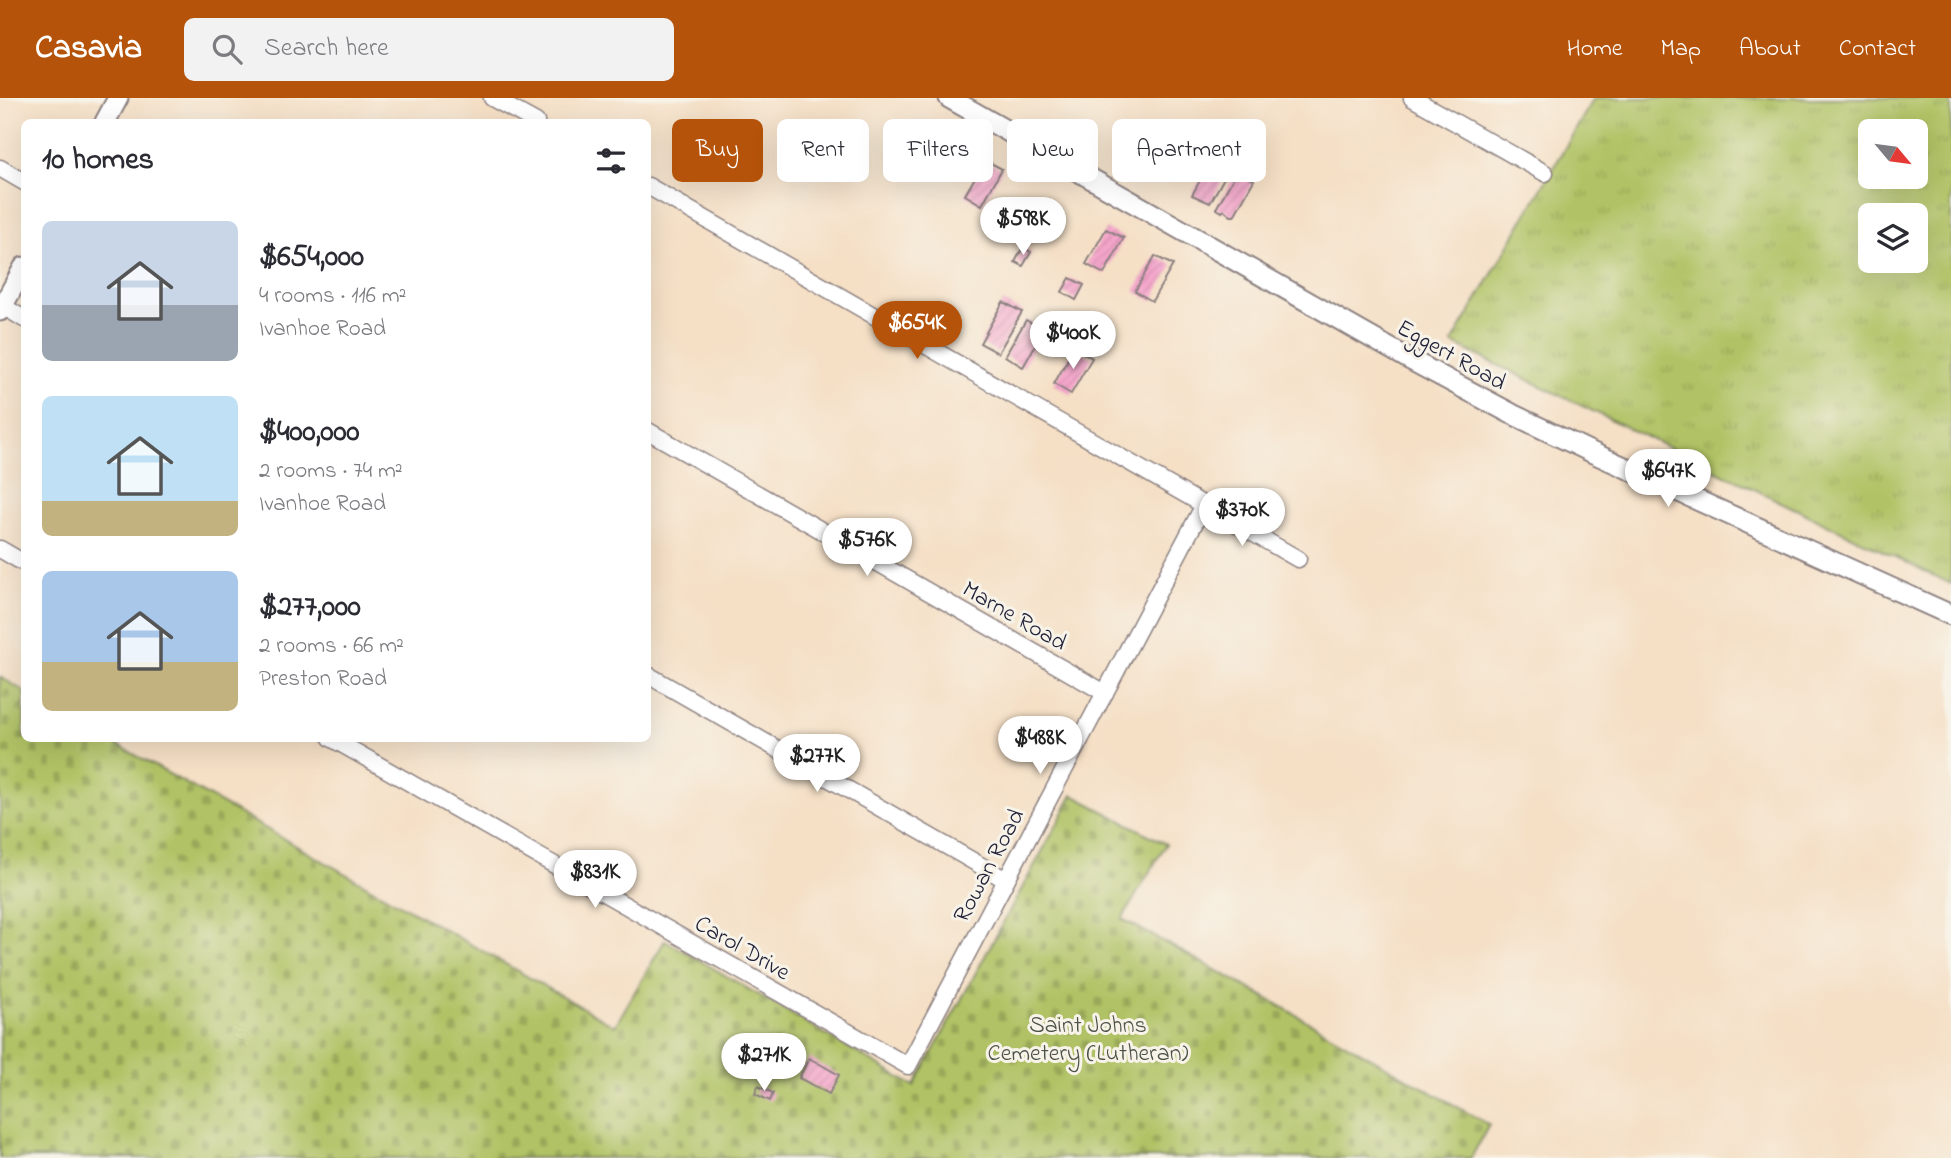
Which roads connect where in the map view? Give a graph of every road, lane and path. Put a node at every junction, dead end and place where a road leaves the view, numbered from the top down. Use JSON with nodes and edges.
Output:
{"nodes":[{"id":1,"x":118,"y":98,"type":"edge"},
{"id":2,"x":492,"y":98,"type":"edge"},
{"id":3,"x":949,"y":98,"type":"edge"},
{"id":4,"x":1412,"y":98,"type":"edge"},
{"id":5,"x":108,"y":119,"type":"edge"},
{"id":6,"x":530,"y":119,"type":"edge"},
{"id":7,"x":0,"y":168,"type":"edge"},
{"id":8,"x":1545,"y":173,"type":"dead end"},
{"id":9,"x":21,"y":180,"type":"edge"},
{"id":10,"x":651,"y":188,"type":"edge"},
{"id":11,"x":21,"y":272,"type":"edge"},
{"id":12,"x":1,"y":309,"type":"edge"},
{"id":13,"x":21,"y":317,"type":"edge"},
{"id":14,"x":651,"y":433,"type":"edge"},
{"id":15,"x":1204,"y":505,"type":"junction"},
{"id":16,"x":0,"y":549,"type":"edge"},
{"id":17,"x":1298,"y":559,"type":"dead end"},
{"id":18,"x":21,"y":561,"type":"edge"},
{"id":19,"x":1951,"y":615,"type":"edge"},
{"id":20,"x":651,"y":677,"type":"edge"},
{"id":21,"x":1105,"y":692,"type":"junction"},
{"id":22,"x":338,"y":742,"type":"edge"},
{"id":23,"x":1006,"y":880,"type":"junction"},
{"id":24,"x":877,"y":1050,"type":"joint"}],
"edges":[{"from":1,"to":5,"type":"street"},
{"from":2,"to":6,"type":"street"},
{"from":3,"to":19,"type":"street","name":"Eggert Road"},
{"from":4,"to":8,"type":"street"},
{"from":7,"to":9,"type":"street"},
{"from":10,"to":15,"type":"street"},
{"from":11,"to":12,"type":"street"},
{"from":12,"to":13,"type":"street"},
{"from":14,"to":21,"type":"street","name":"Marne Road"},
{"from":15,"to":17,"type":"street"},
{"from":15,"to":21,"type":"street","name":"Rowan Road"},
{"from":16,"to":18,"type":"street"},
{"from":20,"to":23,"type":"street"},
{"from":21,"to":23,"type":"street","name":"Rowan Road"},
{"from":22,"to":24,"type":"street","name":"Carol Drive"},
{"from":23,"to":24,"type":"street","name":"Rowan Road"}]}
